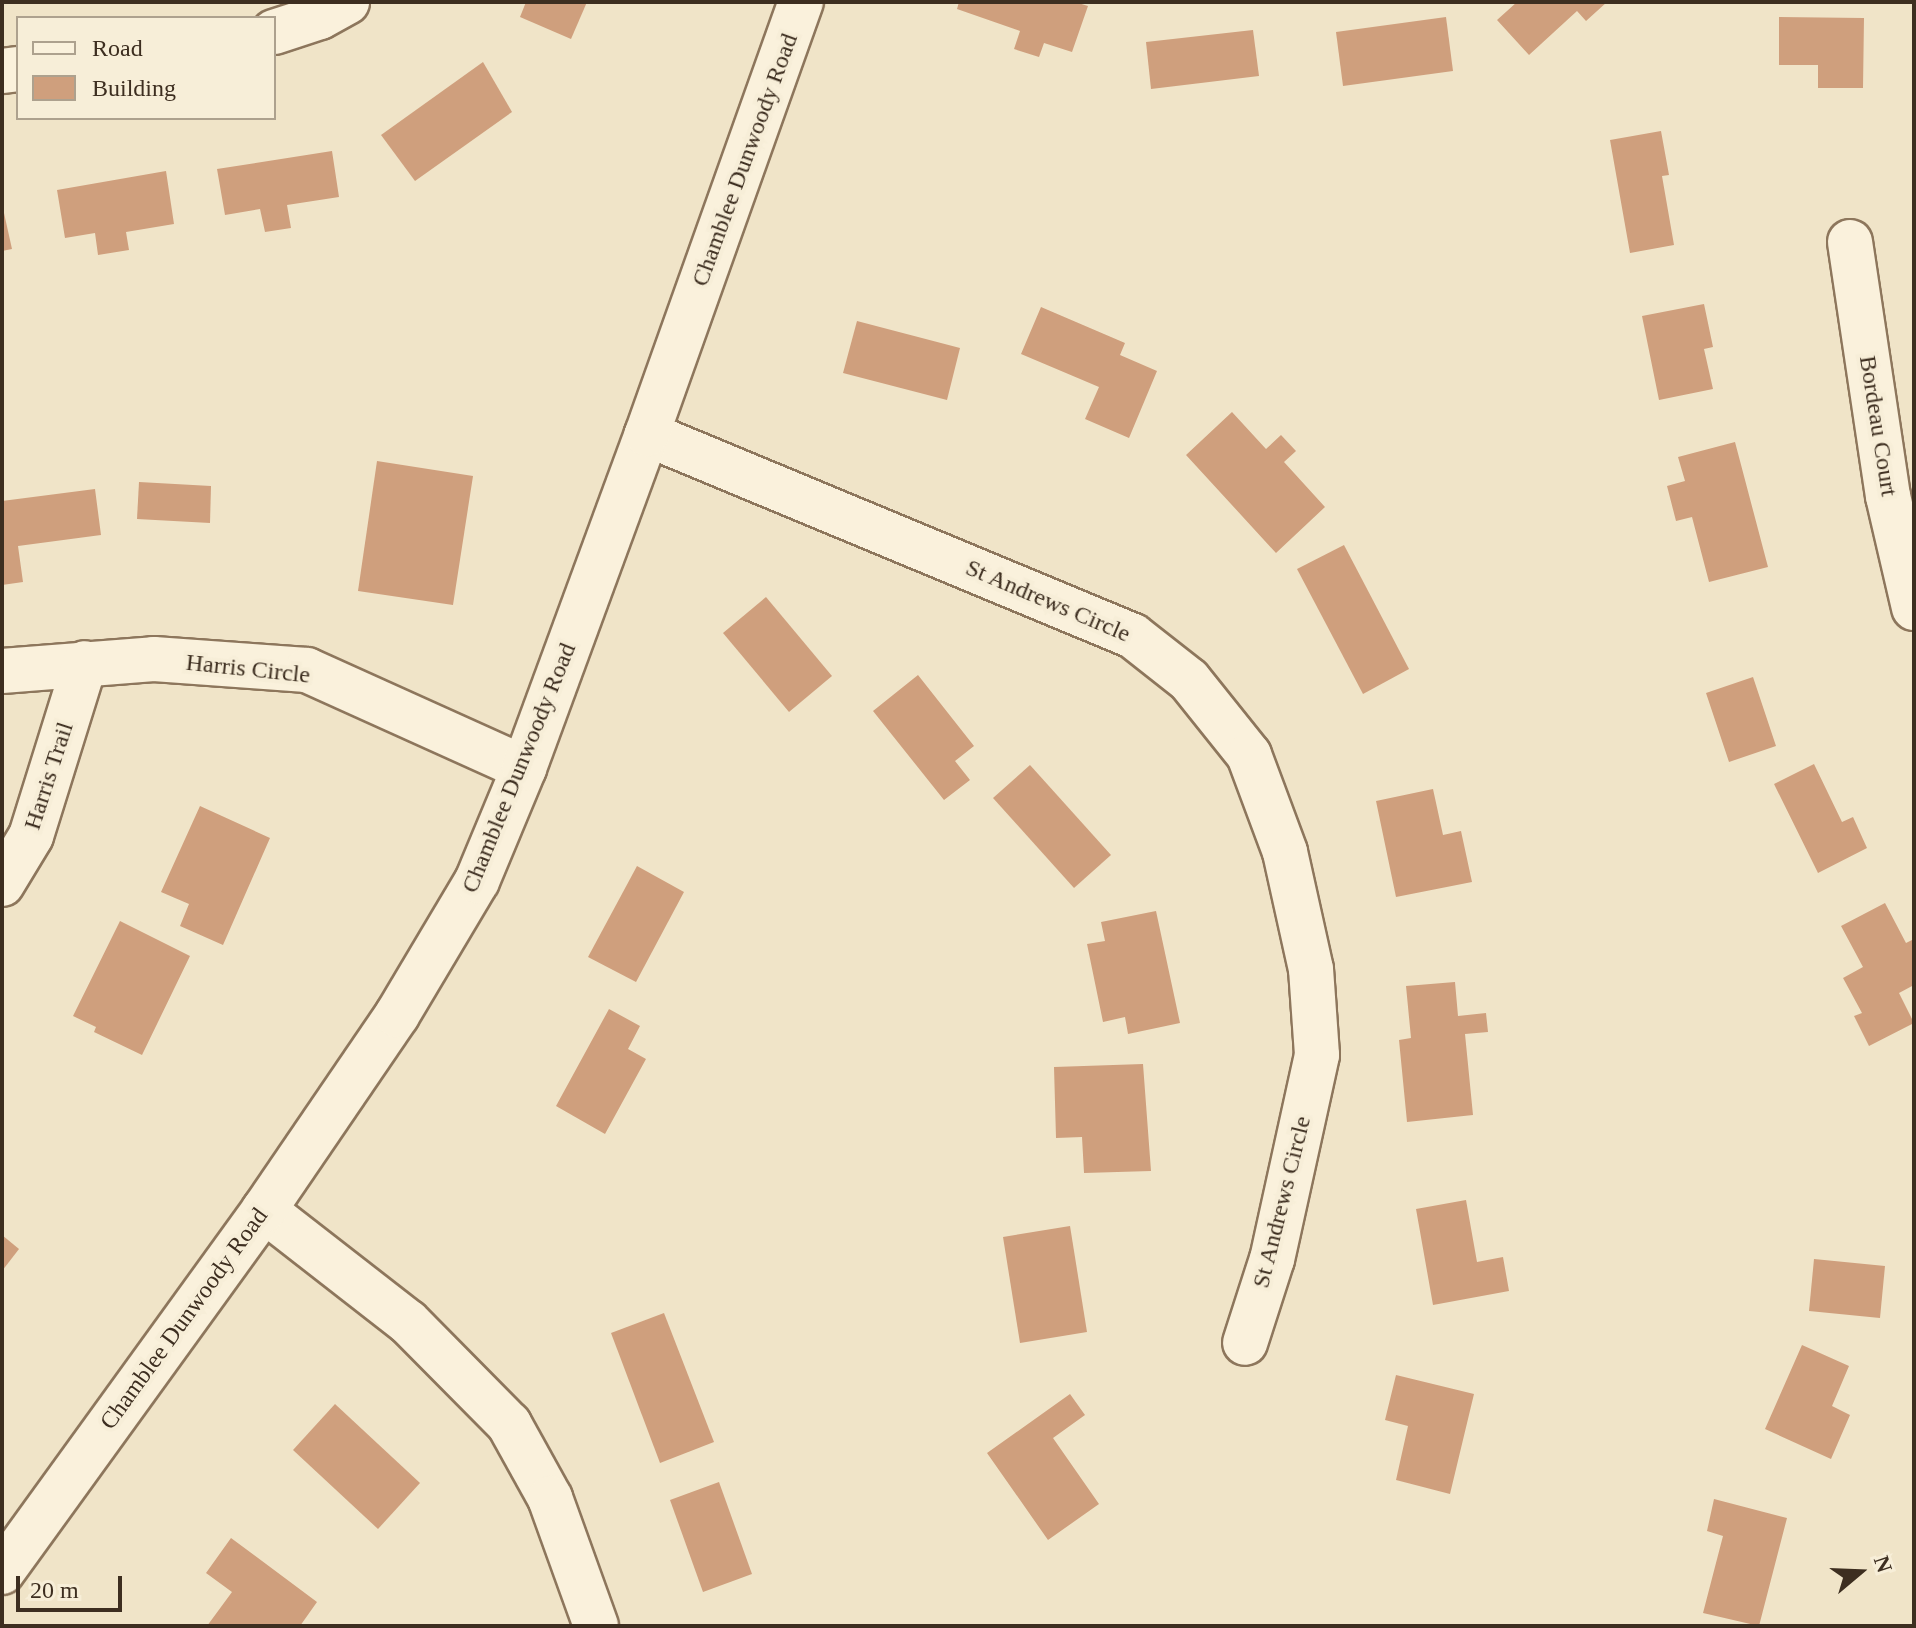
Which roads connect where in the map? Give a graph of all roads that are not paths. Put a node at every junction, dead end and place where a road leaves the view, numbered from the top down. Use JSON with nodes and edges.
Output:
{"nodes":[{"id":1,"x":347,"y":2,"type":"edge"},
{"id":2,"x":801,"y":2,"type":"edge"},
{"id":3,"x":276,"y":31,"type":"edge"},
{"id":4,"x":1850,"y":242,"type":"dead end"},
{"id":5,"x":647,"y":434,"type":"junction"},
{"id":6,"x":1914,"y":608,"type":"edge"},
{"id":7,"x":85,"y":663,"type":"junction"},
{"id":8,"x":2,"y":671,"type":"edge"},
{"id":9,"x":524,"y":768,"type":"junction"},
{"id":10,"x":2,"y":884,"type":"edge"},
{"id":11,"x":264,"y":1210,"type":"junction"},
{"id":12,"x":1245,"y":1343,"type":"dead end"},
{"id":13,"x":2,"y":1572,"type":"edge"},
{"id":14,"x":596,"y":1626,"type":"edge"}],
"edges":[{"from":1,"to":3,"type":"street"},
{"from":2,"to":5,"type":"street","name":"Chamblee Dunwoody Road"},
{"from":4,"to":6,"type":"street","name":"Bordeau Court"},
{"from":5,"to":9,"type":"street","name":"Chamblee Dunwoody Road"},
{"from":5,"to":12,"type":"street","name":"St Andrews Circle"},
{"from":7,"to":8,"type":"street","name":"Harris Circle"},
{"from":7,"to":9,"type":"street","name":"Harris Circle"},
{"from":7,"to":10,"type":"street","name":"Harris Trail"},
{"from":9,"to":11,"type":"street","name":"Chamblee Dunwoody Road"},
{"from":11,"to":13,"type":"street","name":"Chamblee Dunwoody Road"},
{"from":11,"to":14,"type":"street"}]}
